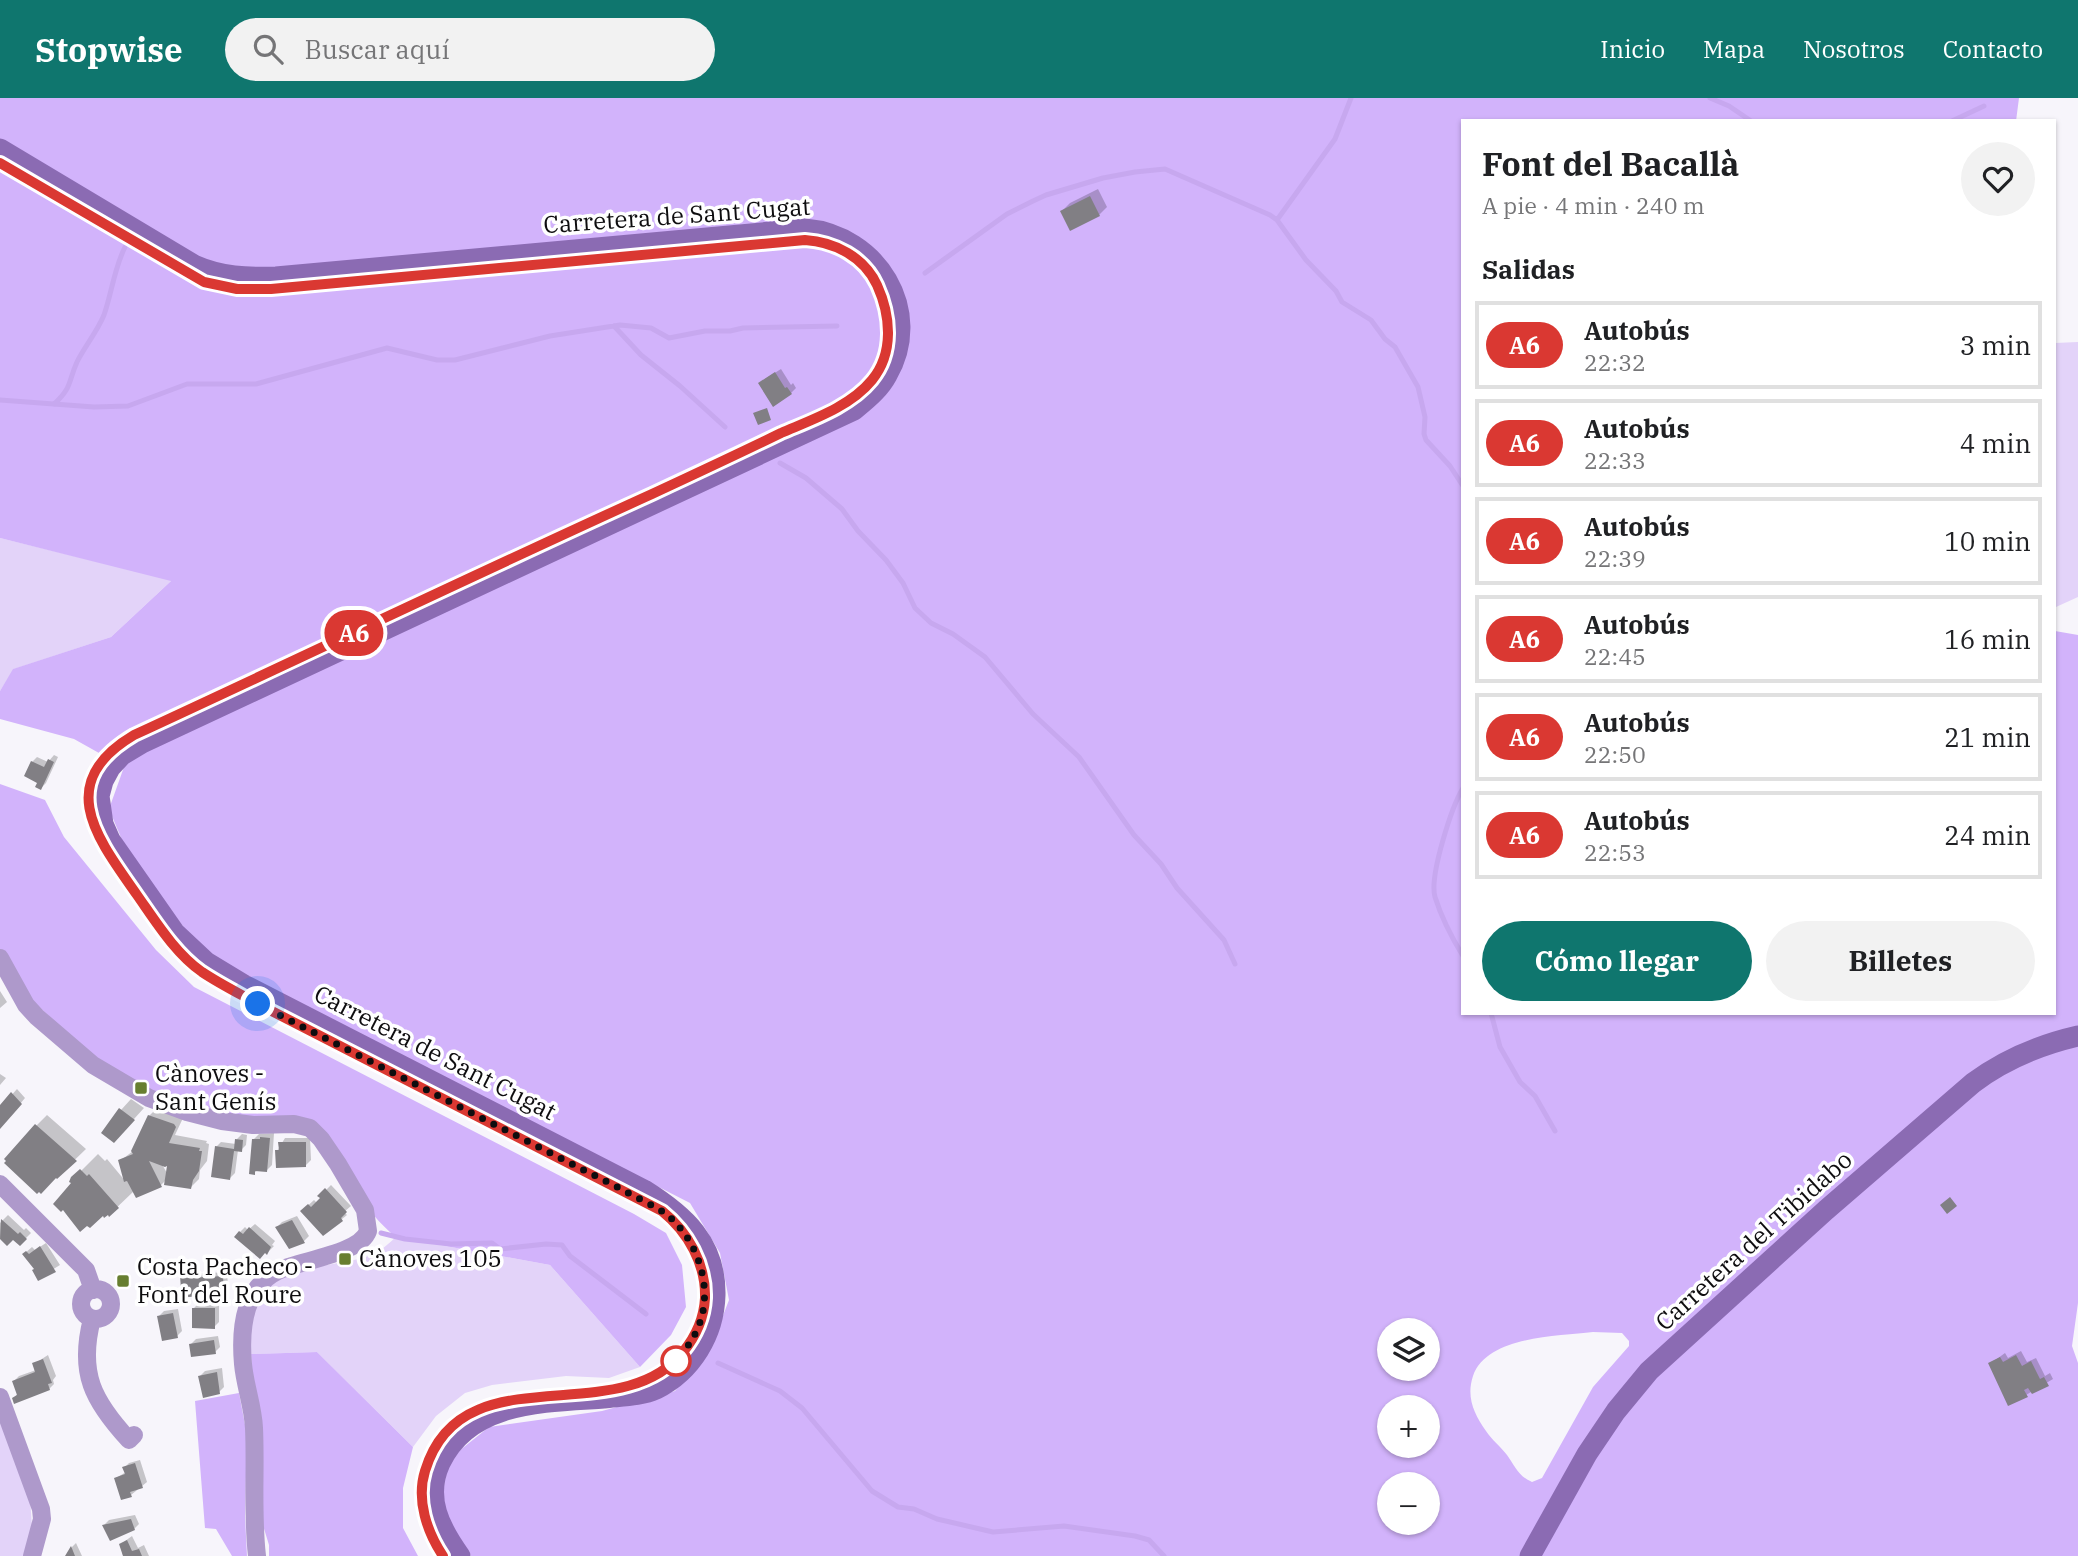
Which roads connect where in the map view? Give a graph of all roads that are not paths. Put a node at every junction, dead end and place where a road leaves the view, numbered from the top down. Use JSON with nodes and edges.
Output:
{"nodes":[{"id":1,"x":0,"y":149,"type":"edge"},
{"id":2,"x":0,"y":163,"type":"edge"},
{"id":3,"x":0,"y":958,"type":"edge"},
{"id":4,"x":2078,"y":1035,"type":"edge"},
{"id":5,"x":0,"y":1184,"type":"edge"},
{"id":6,"x":0,"y":1397,"type":"edge"},
{"id":7,"x":134,"y":1436,"type":"dead end"},
{"id":8,"x":32,"y":1556,"type":"edge"},
{"id":9,"x":257,"y":1556,"type":"edge"},
{"id":10,"x":443,"y":1556,"type":"edge"},
{"id":11,"x":460,"y":1556,"type":"edge"},
{"id":12,"x":1530,"y":1556,"type":"edge"}],
"edges":[{"from":1,"to":11,"type":"main road","name":"Carretera de Sant Cugat"},
{"from":2,"to":10,"type":"main road","name":"Carretera de Sant Cugat"},
{"from":3,"to":9,"type":"street"},
{"from":4,"to":12,"type":"main road","name":"Carretera del Tibidabo"},
{"from":5,"to":7,"type":"street"},
{"from":6,"to":8,"type":"street"}]}
